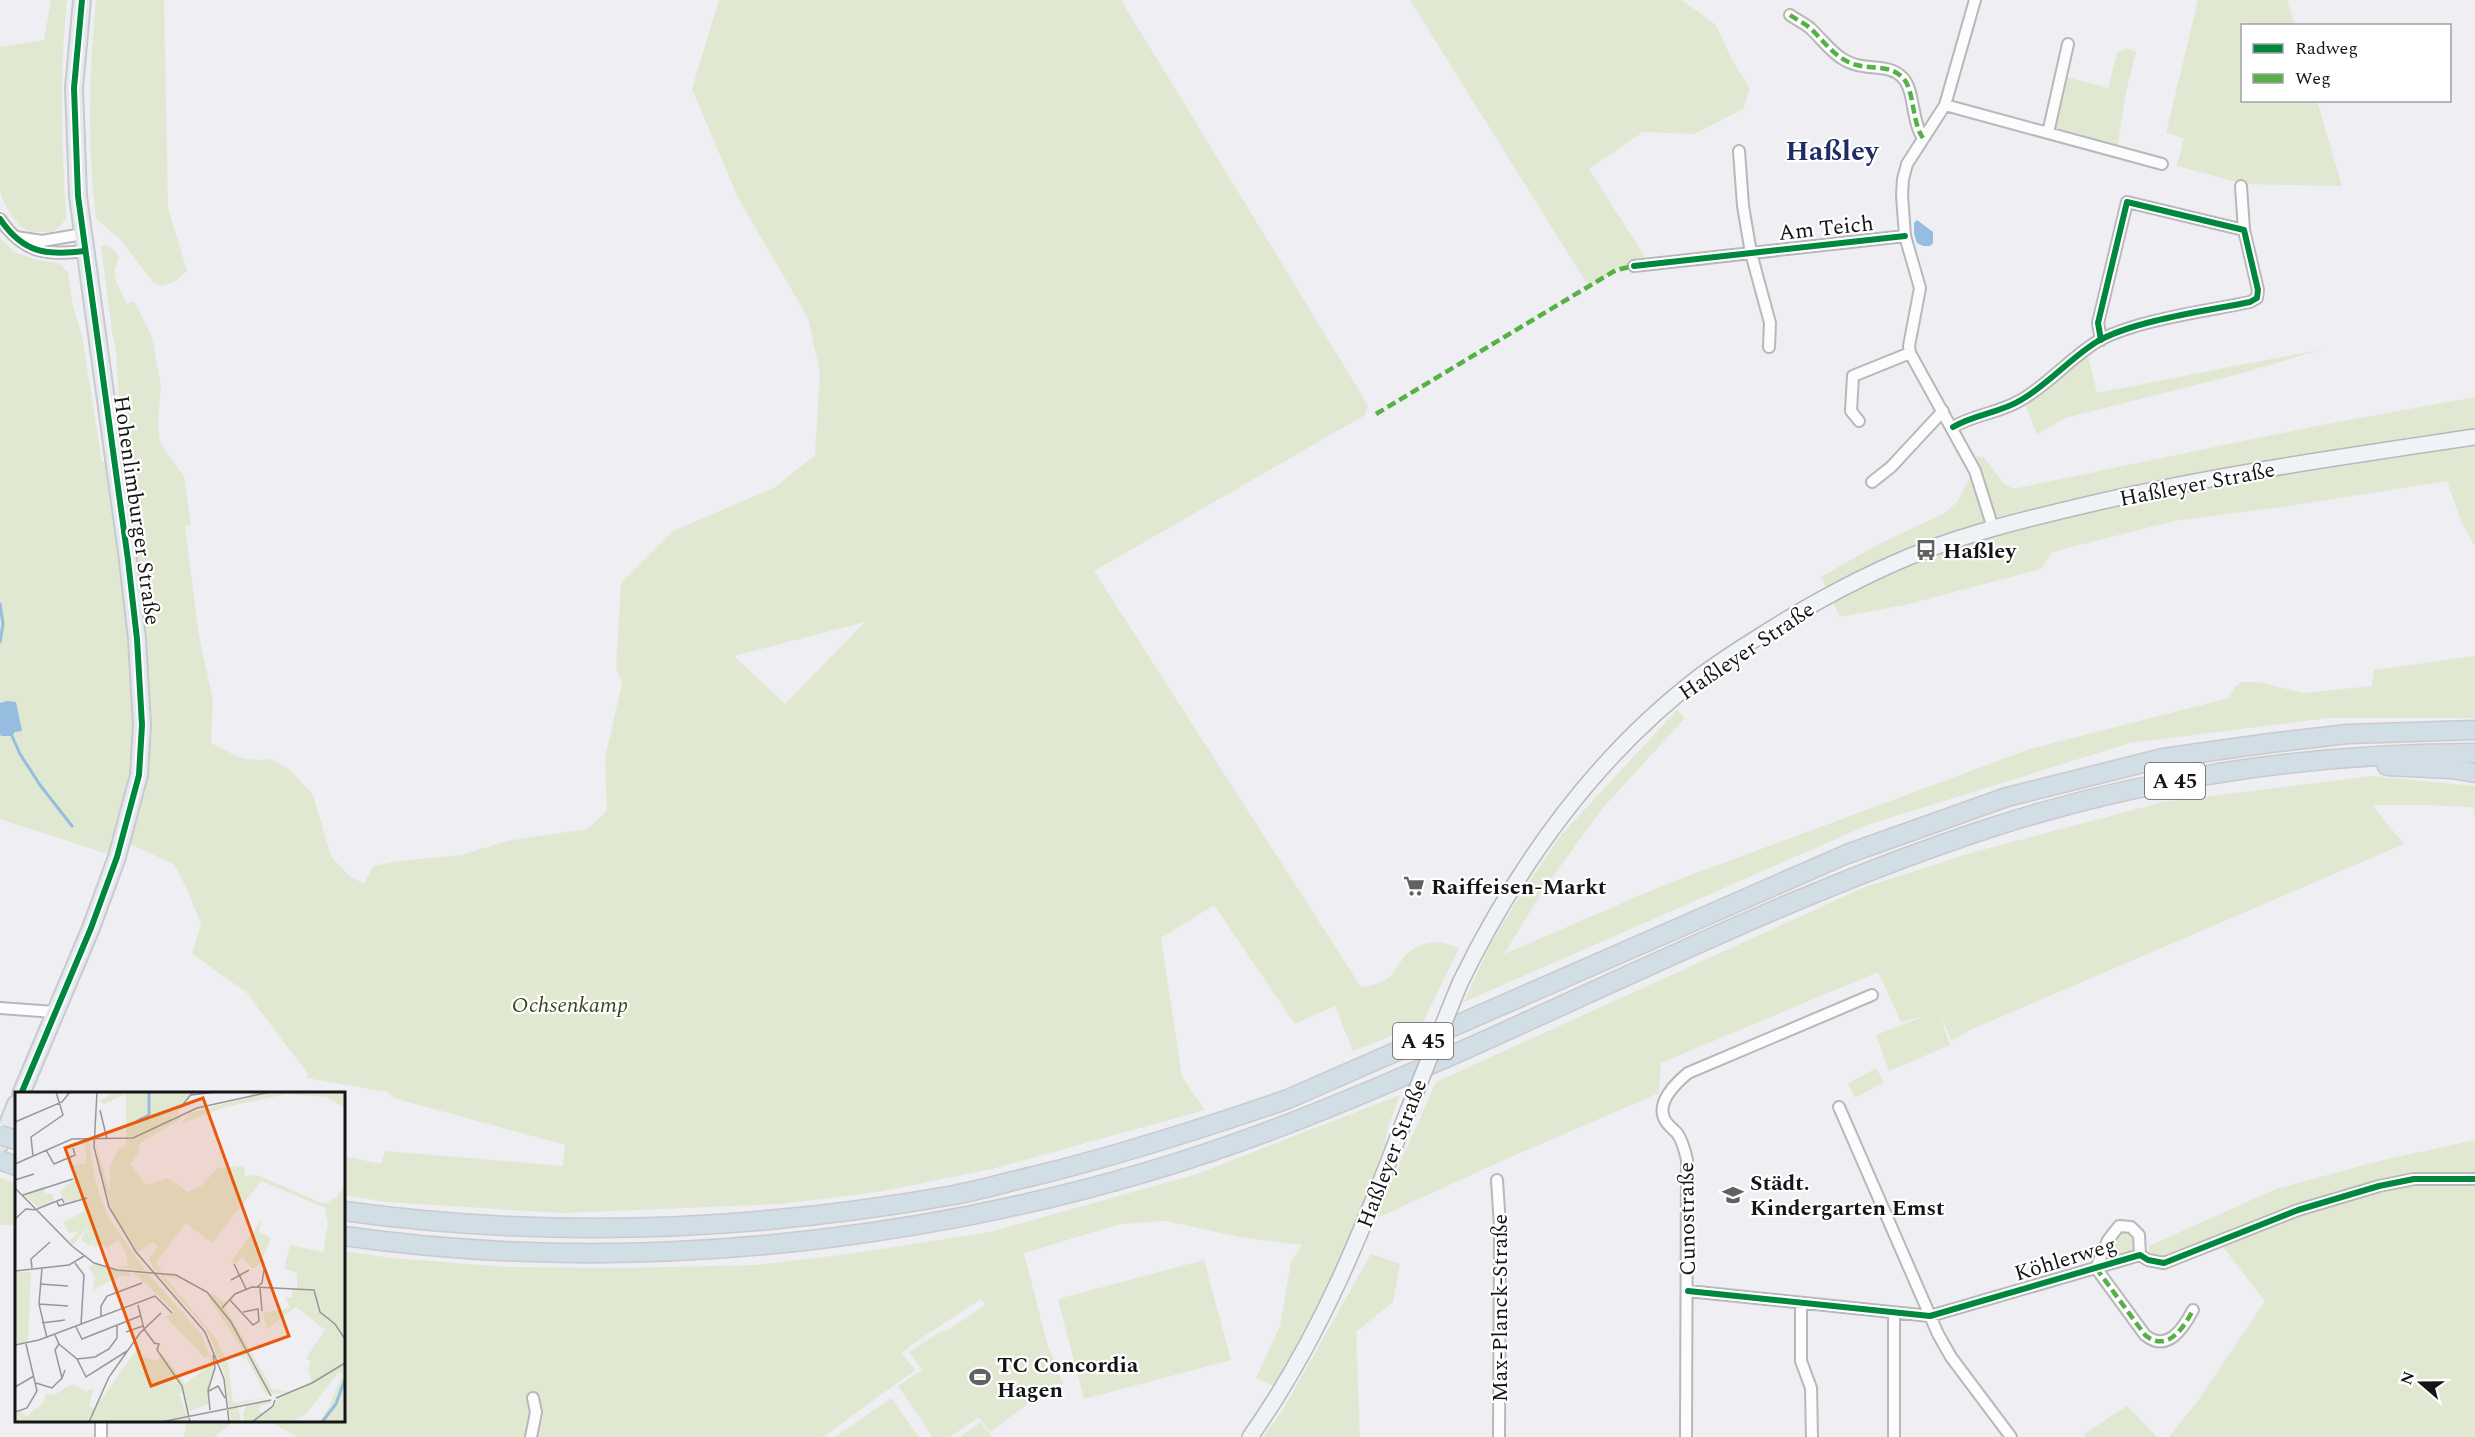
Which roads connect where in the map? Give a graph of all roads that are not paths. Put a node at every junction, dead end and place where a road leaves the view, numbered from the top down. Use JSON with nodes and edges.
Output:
{"nodes":[{"id":1,"x":82,"y":0,"type":"edge"},
{"id":2,"x":1975,"y":0,"type":"edge"},
{"id":3,"x":1790,"y":15,"type":"dead end"},
{"id":4,"x":2068,"y":44,"type":"dead end"},
{"id":5,"x":1945,"y":105,"type":"junction"},
{"id":6,"x":2048,"y":133,"type":"junction"},
{"id":7,"x":1923,"y":138,"type":"junction"},
{"id":8,"x":1739,"y":151,"type":"dead end"},
{"id":9,"x":2162,"y":164,"type":"dead end"},
{"id":10,"x":2241,"y":186,"type":"dead end"},
{"id":11,"x":0,"y":219,"type":"edge"},
{"id":12,"x":2244,"y":230,"type":"junction"},
{"id":13,"x":83,"y":234,"type":"junction"},
{"id":14,"x":1905,"y":236,"type":"junction"},
{"id":15,"x":15,"y":237,"type":"junction"},
{"id":16,"x":85,"y":251,"type":"junction"},
{"id":17,"x":1751,"y":253,"type":"junction"},
{"id":18,"x":1634,"y":266,"type":"dead end"},
{"id":19,"x":2101,"y":340,"type":"junction"},
{"id":20,"x":1768,"y":347,"type":"dead end"},
{"id":21,"x":1910,"y":353,"type":"junction"},
{"id":22,"x":1943,"y":411,"type":"junction"},
{"id":23,"x":1859,"y":421,"type":"dead end"},
{"id":24,"x":1953,"y":427,"type":"junction"},
{"id":25,"x":2475,"y":437,"type":"edge"},
{"id":26,"x":1872,"y":482,"type":"dead end"},
{"id":27,"x":1993,"y":528,"type":"junction"},
{"id":28,"x":2475,"y":730,"type":"edge"},
{"id":29,"x":2475,"y":753,"type":"edge"},
{"id":30,"x":2359,"y":757,"type":"junction"},
{"id":31,"x":2475,"y":773,"type":"edge"},
{"id":32,"x":1872,"y":995,"type":"dead end"},
{"id":33,"x":0,"y":1008,"type":"edge"},
{"id":34,"x":54,"y":1012,"type":"junction"},
{"id":35,"x":22,"y":1092,"type":"edge"},
{"id":36,"x":15,"y":1106,"type":"edge"},
{"id":37,"x":1839,"y":1107,"type":"dead end"},
{"id":38,"x":0,"y":1135,"type":"edge"},
{"id":39,"x":15,"y":1140,"type":"edge"},
{"id":40,"x":0,"y":1144,"type":"edge"},
{"id":41,"x":0,"y":1161,"type":"edge"},
{"id":42,"x":15,"y":1166,"type":"edge"},
{"id":43,"x":2475,"y":1179,"type":"edge"},
{"id":44,"x":1497,"y":1180,"type":"dead end"},
{"id":45,"x":345,"y":1211,"type":"edge"},
{"id":46,"x":345,"y":1236,"type":"edge"},
{"id":47,"x":2140,"y":1255,"type":"junction"},
{"id":48,"x":2096,"y":1268,"type":"junction"},
{"id":49,"x":1688,"y":1291,"type":"junction"},
{"id":50,"x":1801,"y":1304,"type":"junction"},
{"id":51,"x":2193,"y":1310,"type":"dead end"},
{"id":52,"x":1894,"y":1314,"type":"junction"},
{"id":53,"x":1930,"y":1316,"type":"junction"},
{"id":54,"x":532,"y":1398,"type":"dead end"},
{"id":55,"x":531,"y":1437,"type":"edge"},
{"id":56,"x":1250,"y":1437,"type":"edge"},
{"id":57,"x":1499,"y":1437,"type":"edge"},
{"id":58,"x":1686,"y":1437,"type":"edge"},
{"id":59,"x":1812,"y":1437,"type":"edge"},
{"id":60,"x":1894,"y":1437,"type":"edge"},
{"id":61,"x":2011,"y":1437,"type":"edge"}],
"edges":[{"from":1,"to":13,"type":"main road","name":"Hohenlimburger Straße"},
{"from":2,"to":5,"type":"street"},
{"from":3,"to":7,"type":"street"},
{"from":4,"to":6,"type":"street"},
{"from":5,"to":6,"type":"street"},
{"from":5,"to":7,"type":"street"},
{"from":6,"to":9,"type":"street"},
{"from":7,"to":14,"type":"street"},
{"from":8,"to":17,"type":"street","name":"Am Teich"},
{"from":10,"to":12,"type":"street"},
{"from":11,"to":15,"type":"street"},
{"from":12,"to":19,"type":"street"},
{"from":12,"to":19,"type":"street"},
{"from":13,"to":15,"type":"street"},
{"from":13,"to":16,"type":"main road","name":"Hohenlimburger Straße"},
{"from":14,"to":17,"type":"street","name":"Am Teich"},
{"from":14,"to":21,"type":"street"},
{"from":15,"to":16,"type":"street"},
{"from":16,"to":34,"type":"main road","name":"Hohenlimburger Straße"},
{"from":17,"to":18,"type":"street","name":"Am Teich"},
{"from":17,"to":20,"type":"street","name":"Am Teich"},
{"from":19,"to":24,"type":"street"},
{"from":21,"to":22,"type":"street"},
{"from":21,"to":23,"type":"street"},
{"from":22,"to":24,"type":"street"},
{"from":22,"to":26,"type":"street"},
{"from":24,"to":27,"type":"street"},
{"from":25,"to":27,"type":"main road","name":"Haßleyer Straße"},
{"from":27,"to":56,"type":"main road","name":"Haßleyer Straße","bridge":true},
{"from":28,"to":45,"type":"highway","number":"A 45"},
{"from":29,"to":30,"type":"highway","number":"A 45"},
{"from":30,"to":31,"type":"highway"},
{"from":30,"to":46,"type":"highway","number":"A 45"},
{"from":32,"to":49,"type":"street","name":"Cunostraße"},
{"from":33,"to":34,"type":"street"},
{"from":34,"to":35,"type":"main road","name":"Hohenlimburger Straße"},
{"from":36,"to":40,"type":"main road"},
{"from":37,"to":53,"type":"street"},
{"from":38,"to":39,"type":"highway","bridge":true},
{"from":41,"to":42,"type":"highway"},
{"from":43,"to":47,"type":"street","name":"Köhlerweg"},
{"from":44,"to":57,"type":"street","name":"Max-Planck-Straße"},
{"from":47,"to":48,"type":"street","name":"Köhlerweg"},
{"from":47,"to":48,"type":"street","name":"Köhlerweg"},
{"from":48,"to":51,"type":"street"},
{"from":48,"to":53,"type":"street","name":"Köhlerweg"},
{"from":49,"to":50,"type":"street","name":"Köhlerweg"},
{"from":49,"to":58,"type":"street","name":"Cunostraße"},
{"from":50,"to":52,"type":"street","name":"Köhlerweg"},
{"from":50,"to":59,"type":"street"},
{"from":52,"to":53,"type":"street","name":"Köhlerweg"},
{"from":52,"to":60,"type":"street"},
{"from":53,"to":61,"type":"street"},
{"from":54,"to":55,"type":"street"}]}
